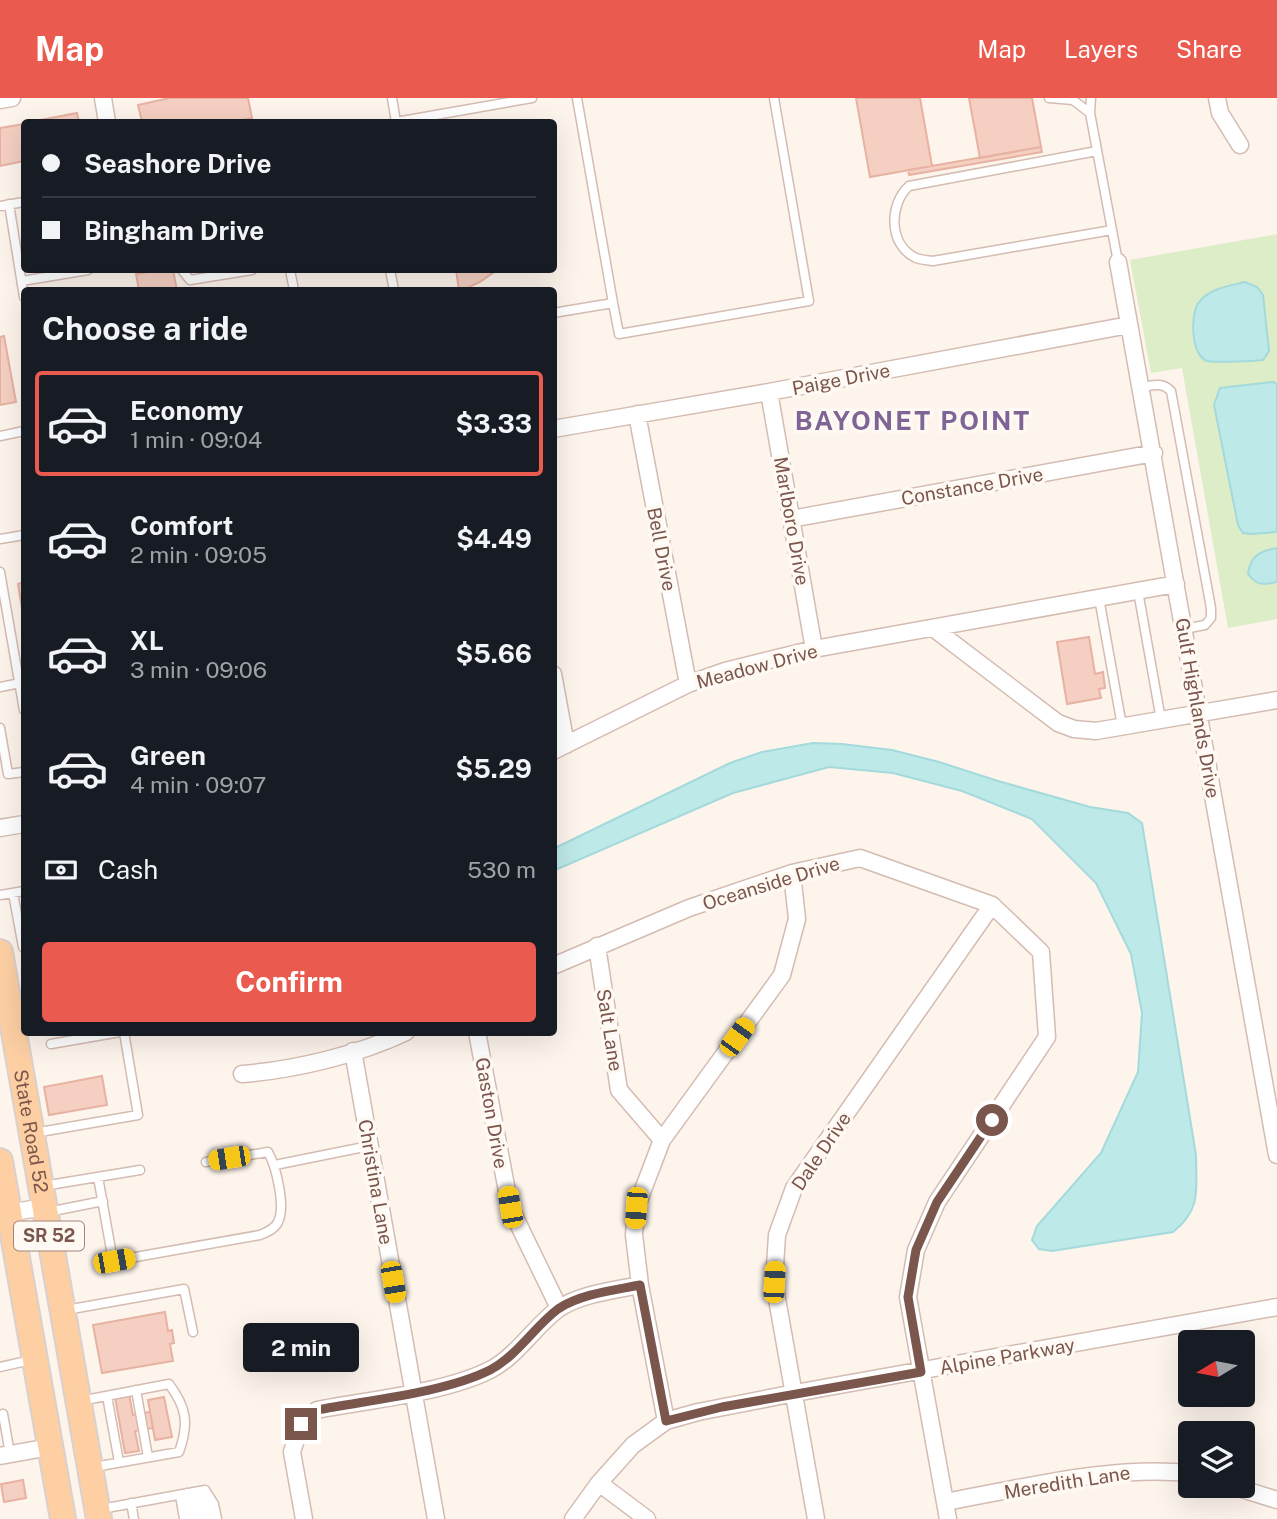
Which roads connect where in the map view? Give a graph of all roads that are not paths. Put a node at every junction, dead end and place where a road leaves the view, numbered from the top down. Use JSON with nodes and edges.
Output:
{"nodes":[{"id":1,"x":12,"y":98,"type":"edge"},
{"id":2,"x":103,"y":98,"type":"edge"},
{"id":3,"x":392,"y":98,"type":"edge"},
{"id":4,"x":532,"y":98,"type":"edge"},
{"id":5,"x":577,"y":98,"type":"edge"},
{"id":6,"x":774,"y":98,"type":"edge"},
{"id":7,"x":1049,"y":98,"type":"edge"},
{"id":8,"x":1091,"y":98,"type":"edge"},
{"id":9,"x":1217,"y":98,"type":"edge"},
{"id":10,"x":0,"y":100,"type":"edge"},
{"id":11,"x":1090,"y":113,"type":"junction"},
{"id":12,"x":106,"y":119,"type":"edge"},
{"id":13,"x":396,"y":119,"type":"edge"},
{"id":14,"x":413,"y":119,"type":"edge"},
{"id":15,"x":1240,"y":145,"type":"dead end"},
{"id":16,"x":1097,"y":151,"type":"junction"},
{"id":17,"x":4,"y":205,"type":"edge"},
{"id":18,"x":1112,"y":230,"type":"junction"},
{"id":19,"x":20,"y":239,"type":"edge"},
{"id":20,"x":21,"y":260,"type":"edge"},
{"id":21,"x":1118,"y":262,"type":"joint"},
{"id":22,"x":22,"y":273,"type":"edge"},
{"id":23,"x":70,"y":273,"type":"edge"},
{"id":24,"x":184,"y":273,"type":"edge"},
{"id":25,"x":233,"y":273,"type":"edge"},
{"id":26,"x":22,"y":281,"type":"junction"},
{"id":27,"x":23,"y":287,"type":"edge"},
{"id":28,"x":613,"y":303,"type":"junction"},
{"id":29,"x":557,"y":312,"type":"edge"},
{"id":30,"x":1129,"y":325,"type":"junction"},
{"id":31,"x":1141,"y":387,"type":"junction"},
{"id":32,"x":769,"y":392,"type":"junction"},
{"id":33,"x":636,"y":414,"type":"junction"},
{"id":34,"x":557,"y":428,"type":"edge"},
{"id":35,"x":21,"y":432,"type":"edge"},
{"id":36,"x":0,"y":436,"type":"edge"},
{"id":37,"x":1153,"y":453,"type":"junction"},
{"id":38,"x":791,"y":519,"type":"junction"},
{"id":39,"x":21,"y":536,"type":"edge"},
{"id":40,"x":0,"y":539,"type":"edge"},
{"id":41,"x":0,"y":572,"type":"edge"},
{"id":42,"x":1176,"y":584,"type":"junction"},
{"id":43,"x":1138,"y":591,"type":"junction"},
{"id":44,"x":1099,"y":598,"type":"junction"},
{"id":45,"x":933,"y":628,"type":"junction"},
{"id":46,"x":1184,"y":629,"type":"junction"},
{"id":47,"x":814,"y":649,"type":"junction"},
{"id":48,"x":20,"y":683,"type":"junction"},
{"id":49,"x":688,"y":684,"type":"junction"},
{"id":50,"x":0,"y":687,"type":"edge"},
{"id":51,"x":21,"y":687,"type":"edge"},
{"id":52,"x":1277,"y":700,"type":"edge"},
{"id":53,"x":1198,"y":715,"type":"junction"},
{"id":54,"x":557,"y":716,"type":"edge"},
{"id":55,"x":1161,"y":720,"type":"junction"},
{"id":56,"x":1122,"y":727,"type":"junction"},
{"id":57,"x":0,"y":728,"type":"edge"},
{"id":58,"x":560,"y":748,"type":"edge"},
{"id":59,"x":21,"y":773,"type":"edge"},
{"id":60,"x":21,"y":824,"type":"edge"},
{"id":61,"x":0,"y":828,"type":"edge"},
{"id":62,"x":792,"y":873,"type":"junction"},
{"id":63,"x":21,"y":892,"type":"edge"},
{"id":64,"x":13,"y":893,"type":"junction"},
{"id":65,"x":0,"y":895,"type":"edge"},
{"id":66,"x":992,"y":905,"type":"junction"},
{"id":67,"x":597,"y":946,"type":"junction"},
{"id":68,"x":12,"y":950,"type":"edge"},
{"id":69,"x":557,"y":963,"type":"edge"},
{"id":70,"x":0,"y":1013,"type":"edge"},
{"id":71,"x":98,"y":1036,"type":"edge"},
{"id":72,"x":123,"y":1036,"type":"edge"},
{"id":73,"x":395,"y":1036,"type":"edge"},
{"id":74,"x":478,"y":1036,"type":"edge"},
{"id":75,"x":51,"y":1044,"type":"dead end"},
{"id":76,"x":354,"y":1051,"type":"junction"},
{"id":77,"x":242,"y":1074,"type":"dead end"},
{"id":78,"x":23,"y":1082,"type":"junction"},
{"id":79,"x":32,"y":1133,"type":"junction"},
{"id":80,"x":662,"y":1140,"type":"junction"},
{"id":81,"x":369,"y":1146,"type":"junction"},
{"id":82,"x":1277,"y":1155,"type":"edge"},
{"id":83,"x":0,"y":1161,"type":"edge"},
{"id":84,"x":206,"y":1162,"type":"dead end"},
{"id":85,"x":275,"y":1165,"type":"junction"},
{"id":86,"x":140,"y":1170,"type":"dead end"},
{"id":87,"x":98,"y":1177,"type":"junction"},
{"id":88,"x":103,"y":1201,"type":"junction"},
{"id":89,"x":43,"y":1202,"type":"junction"},
{"id":90,"x":3,"y":1214,"type":"edge"},
{"id":91,"x":640,"y":1285,"type":"junction"},
{"id":92,"x":1277,"y":1307,"type":"edge"},
{"id":93,"x":559,"y":1308,"type":"junction"},
{"id":94,"x":63,"y":1311,"type":"junction"},
{"id":95,"x":193,"y":1332,"type":"dead end"},
{"id":96,"x":35,"y":1359,"type":"junction"},
{"id":97,"x":0,"y":1367,"type":"edge"},
{"id":98,"x":921,"y":1372,"type":"junction"},
{"id":99,"x":136,"y":1390,"type":"junction"},
{"id":100,"x":412,"y":1392,"type":"junction"},
{"id":101,"x":795,"y":1394,"type":"junction"},
{"id":102,"x":107,"y":1396,"type":"junction"},
{"id":103,"x":79,"y":1401,"type":"junction"},
{"id":104,"x":3,"y":1414,"type":"dead end"},
{"id":105,"x":666,"y":1421,"type":"junction"},
{"id":106,"x":50,"y":1447,"type":"junction"},
{"id":107,"x":5,"y":1455,"type":"edge"},
{"id":108,"x":148,"y":1457,"type":"junction"},
{"id":109,"x":119,"y":1462,"type":"junction"},
{"id":110,"x":91,"y":1467,"type":"junction"},
{"id":111,"x":1178,"y":1472,"type":"edge"},
{"id":112,"x":599,"y":1483,"type":"junction"},
{"id":113,"x":193,"y":1492,"type":"junction"},
{"id":114,"x":1255,"y":1493,"type":"edge"},
{"id":115,"x":1277,"y":1500,"type":"edge"},
{"id":116,"x":945,"y":1502,"type":"junction"},
{"id":117,"x":131,"y":1503,"type":"junction"},
{"id":118,"x":99,"y":1514,"type":"edge"},
{"id":119,"x":63,"y":1519,"type":"edge"},
{"id":120,"x":134,"y":1519,"type":"edge"},
{"id":121,"x":184,"y":1519,"type":"edge"},
{"id":122,"x":191,"y":1519,"type":"edge"},
{"id":123,"x":198,"y":1519,"type":"edge"},
{"id":124,"x":205,"y":1519,"type":"edge"},
{"id":125,"x":210,"y":1519,"type":"edge"},
{"id":126,"x":217,"y":1519,"type":"edge"},
{"id":127,"x":304,"y":1519,"type":"edge"},
{"id":128,"x":436,"y":1519,"type":"edge"},
{"id":129,"x":573,"y":1519,"type":"edge"},
{"id":130,"x":647,"y":1519,"type":"edge"},
{"id":131,"x":816,"y":1519,"type":"edge"},
{"id":132,"x":948,"y":1519,"type":"edge"}],
"edges":[{"from":1,"to":10,"type":"street"},
{"from":2,"to":12,"type":"street"},
{"from":3,"to":13,"type":"lane"},
{"from":4,"to":14,"type":"lane"},
{"from":5,"to":28,"type":"lane"},
{"from":6,"to":28,"type":"lane"},
{"from":7,"to":11,"type":"lane"},
{"from":8,"to":11,"type":"lane"},
{"from":9,"to":15,"type":"street"},
{"from":11,"to":16,"type":"lane"},
{"from":16,"to":18,"type":"lane"},
{"from":16,"to":18,"type":"lane"},
{"from":17,"to":19,"type":"lane"},
{"from":18,"to":21,"type":"lane"},
{"from":19,"to":20,"type":"lane"},
{"from":21,"to":30,"type":"street","name":"Gulf Highlands Drive"},
{"from":22,"to":26,"type":"lane"},
{"from":23,"to":26,"type":"lane"},
{"from":24,"to":25,"type":"lane"},
{"from":26,"to":27,"type":"lane"},
{"from":28,"to":29,"type":"lane"},
{"from":30,"to":31,"type":"street","name":"Gulf Highlands Drive"},
{"from":30,"to":32,"type":"street","name":"Paige Drive"},
{"from":31,"to":37,"type":"street","name":"Gulf Highlands Drive"},
{"from":31,"to":46,"type":"lane"},
{"from":32,"to":33,"type":"street","name":"Paige Drive"},
{"from":32,"to":38,"type":"street","name":"Marlboro Drive"},
{"from":33,"to":34,"type":"street","name":"Paige Drive"},
{"from":33,"to":49,"type":"street","name":"Bell Drive"},
{"from":35,"to":36,"type":"lane"},
{"from":37,"to":38,"type":"street","name":"Constance Drive"},
{"from":37,"to":42,"type":"street","name":"Gulf Highlands Drive"},
{"from":38,"to":47,"type":"street","name":"Marlboro Drive"},
{"from":39,"to":40,"type":"lane"},
{"from":41,"to":48,"type":"lane"},
{"from":42,"to":43,"type":"street","name":"Meadow Drive"},
{"from":42,"to":46,"type":"street","name":"Gulf Highlands Drive"},
{"from":43,"to":44,"type":"street","name":"Meadow Drive"},
{"from":43,"to":55,"type":"lane"},
{"from":44,"to":45,"type":"street","name":"Meadow Drive"},
{"from":44,"to":56,"type":"lane"},
{"from":45,"to":47,"type":"street","name":"Meadow Drive"},
{"from":45,"to":56,"type":"street"},
{"from":46,"to":53,"type":"street","name":"Gulf Highlands Drive"},
{"from":47,"to":49,"type":"street","name":"Meadow Drive"},
{"from":48,"to":50,"type":"lane"},
{"from":48,"to":51,"type":"lane"},
{"from":49,"to":58,"type":"street","name":"Meadow Drive"},
{"from":52,"to":53,"type":"street"},
{"from":53,"to":55,"type":"street"},
{"from":53,"to":82,"type":"street","name":"Gulf Highlands Drive"},
{"from":54,"to":58,"type":"street"},
{"from":55,"to":56,"type":"street"},
{"from":57,"to":59,"type":"lane"},
{"from":60,"to":61,"type":"street"},
{"from":62,"to":66,"type":"street","name":"Oceanside Drive"},
{"from":62,"to":67,"type":"street","name":"Oceanside Drive"},
{"from":62,"to":80,"type":"street"},
{"from":63,"to":64,"type":"lane"},
{"from":64,"to":65,"type":"lane"},
{"from":64,"to":68,"type":"lane"},
{"from":66,"to":98,"type":"street"},
{"from":66,"to":101,"type":"street","name":"Dale Drive"},
{"from":67,"to":69,"type":"street","name":"Oceanside Drive"},
{"from":67,"to":80,"type":"street","name":"Salt Lane"},
{"from":68,"to":78,"type":"main road","name":"State Road 52","number":"SR 52"},
{"from":70,"to":78,"type":"main road"},
{"from":71,"to":75,"type":"lane"},
{"from":72,"to":79,"type":"lane"},
{"from":73,"to":76,"type":"street"},
{"from":74,"to":93,"type":"street","name":"Gaston Drive"},
{"from":76,"to":77,"type":"street"},
{"from":76,"to":81,"type":"street","name":"Christina Lane"},
{"from":78,"to":79,"type":"main road","name":"State Road 52","number":"SR 52"},
{"from":79,"to":89,"type":"main road","name":"State Road 52","number":"SR 52"},
{"from":80,"to":91,"type":"street"},
{"from":81,"to":85,"type":"lane"},
{"from":81,"to":100,"type":"street","name":"Christina Lane"},
{"from":83,"to":90,"type":"main road","name":"State Road 52","number":"SR 52"},
{"from":84,"to":85,"type":"lane"},
{"from":85,"to":88,"type":"lane"},
{"from":86,"to":87,"type":"lane"},
{"from":87,"to":88,"type":"lane"},
{"from":87,"to":89,"type":"lane"},
{"from":88,"to":89,"type":"lane"},
{"from":89,"to":90,"type":"street"},
{"from":89,"to":94,"type":"main road","name":"State Road 52","number":"SR 52"},
{"from":90,"to":96,"type":"main road","name":"State Road 52","number":"SR 52"},
{"from":91,"to":93,"type":"street"},
{"from":91,"to":105,"type":"street"},
{"from":92,"to":98,"type":"street","name":"Alpine Parkway"},
{"from":93,"to":100,"type":"street"},
{"from":94,"to":95,"type":"lane"},
{"from":94,"to":103,"type":"main road","name":"State Road 52","number":"SR 52"},
{"from":96,"to":97,"type":"lane"},
{"from":96,"to":106,"type":"main road","name":"State Road 52","number":"SR 52"},
{"from":98,"to":101,"type":"street","name":"Alpine Parkway"},
{"from":98,"to":116,"type":"street"},
{"from":99,"to":102,"type":"lane"},
{"from":99,"to":108,"type":"lane"},
{"from":99,"to":108,"type":"lane"},
{"from":100,"to":127,"type":"street"},
{"from":100,"to":128,"type":"street","name":"Christina Lane"},
{"from":101,"to":105,"type":"street","name":"Alpine Parkway"},
{"from":101,"to":131,"type":"street","name":"Dale Drive"},
{"from":102,"to":103,"type":"lane"},
{"from":102,"to":109,"type":"lane"},
{"from":103,"to":110,"type":"main road","name":"State Road 52","number":"SR 52"},
{"from":104,"to":107,"type":"lane"},
{"from":105,"to":112,"type":"street","name":"Alpine Parkway"},
{"from":106,"to":107,"type":"street"},
{"from":106,"to":119,"type":"main road","name":"State Road 52","number":"SR 52"},
{"from":108,"to":109,"type":"lane"},
{"from":109,"to":110,"type":"lane"},
{"from":110,"to":118,"type":"main road","name":"State Road 52","number":"SR 52"},
{"from":111,"to":116,"type":"street","name":"Meredith Lane"},
{"from":112,"to":129,"type":"street","name":"Alpine Parkway"},
{"from":112,"to":130,"type":"street"},
{"from":113,"to":117,"type":"lane"},
{"from":113,"to":121,"type":"lane"},
{"from":113,"to":122,"type":"lane"},
{"from":113,"to":123,"type":"lane"},
{"from":113,"to":124,"type":"lane"},
{"from":113,"to":125,"type":"lane"},
{"from":113,"to":126,"type":"lane"},
{"from":114,"to":115,"type":"street"},
{"from":116,"to":132,"type":"street"},
{"from":117,"to":118,"type":"lane"},
{"from":117,"to":120,"type":"lane"}]}
